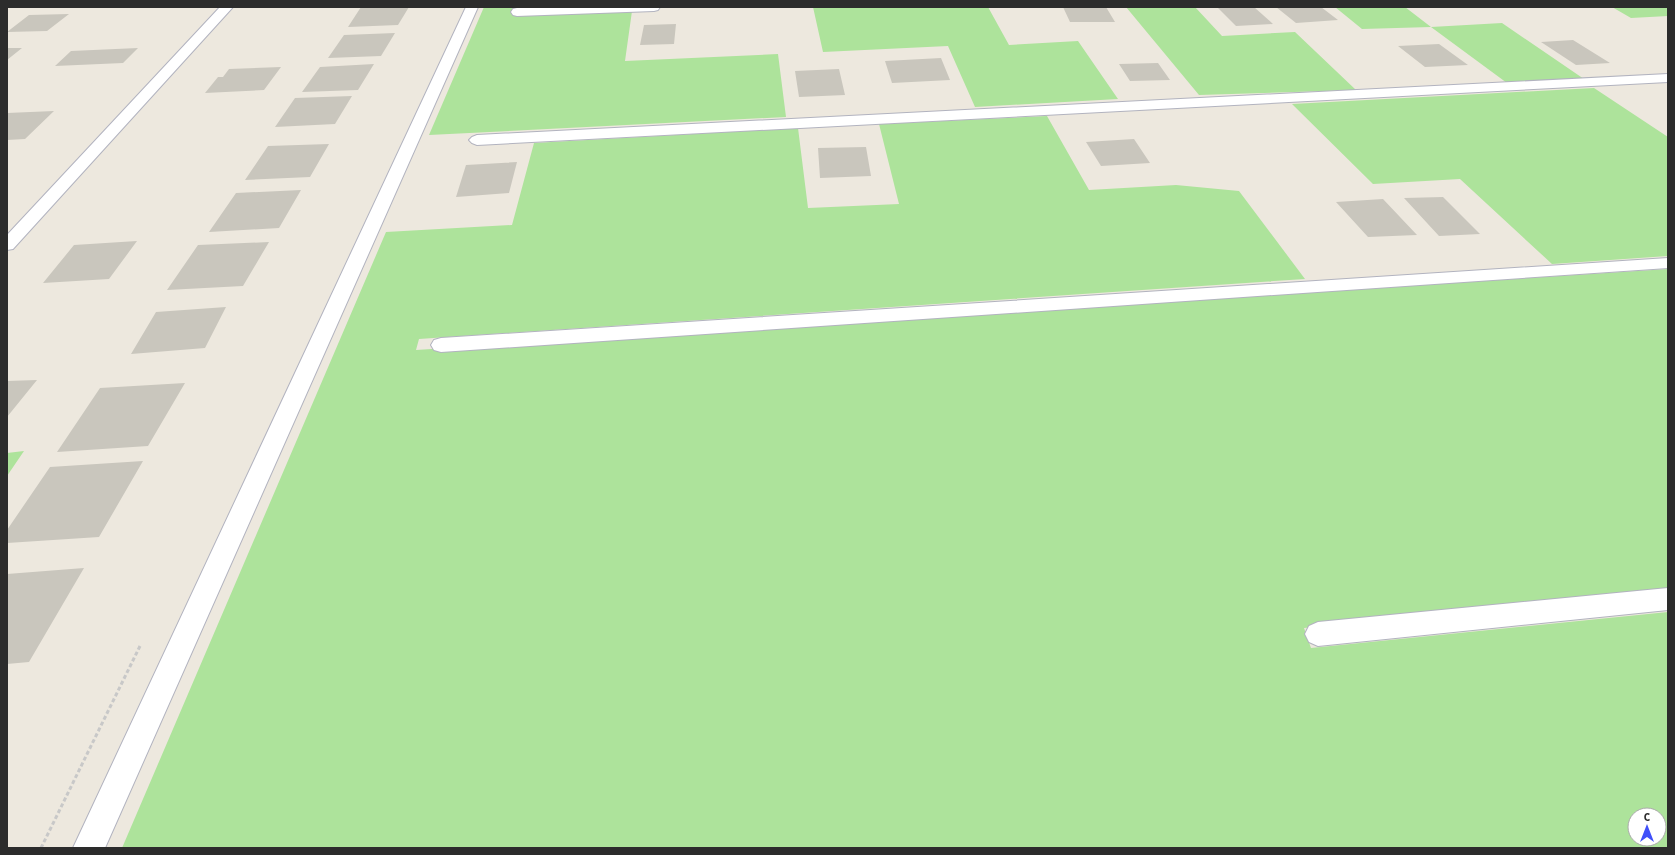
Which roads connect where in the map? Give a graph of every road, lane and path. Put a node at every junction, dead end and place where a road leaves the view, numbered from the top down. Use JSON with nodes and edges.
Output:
{"nodes":[{"id":1,"x":227,"y":7,"type":"edge"},
{"id":2,"x":472,"y":7,"type":"edge"},
{"id":3,"x":654,"y":7,"type":"edge"},
{"id":4,"x":517,"y":12,"type":"dead end"},
{"id":5,"x":1668,"y":78,"type":"edge"},
{"id":6,"x":477,"y":140,"type":"dead end"},
{"id":7,"x":7,"y":245,"type":"edge"},
{"id":8,"x":1668,"y":263,"type":"edge"},
{"id":9,"x":441,"y":345,"type":"dead end"},
{"id":10,"x":1668,"y":599,"type":"edge"},
{"id":11,"x":1318,"y":634,"type":"dead end"},
{"id":12,"x":89,"y":848,"type":"edge"}],
"edges":[{"from":1,"to":7,"type":"street"},
{"from":2,"to":12,"type":"street"},
{"from":3,"to":4,"type":"street"},
{"from":5,"to":6,"type":"street"},
{"from":8,"to":9,"type":"street"},
{"from":10,"to":11,"type":"street"}]}
